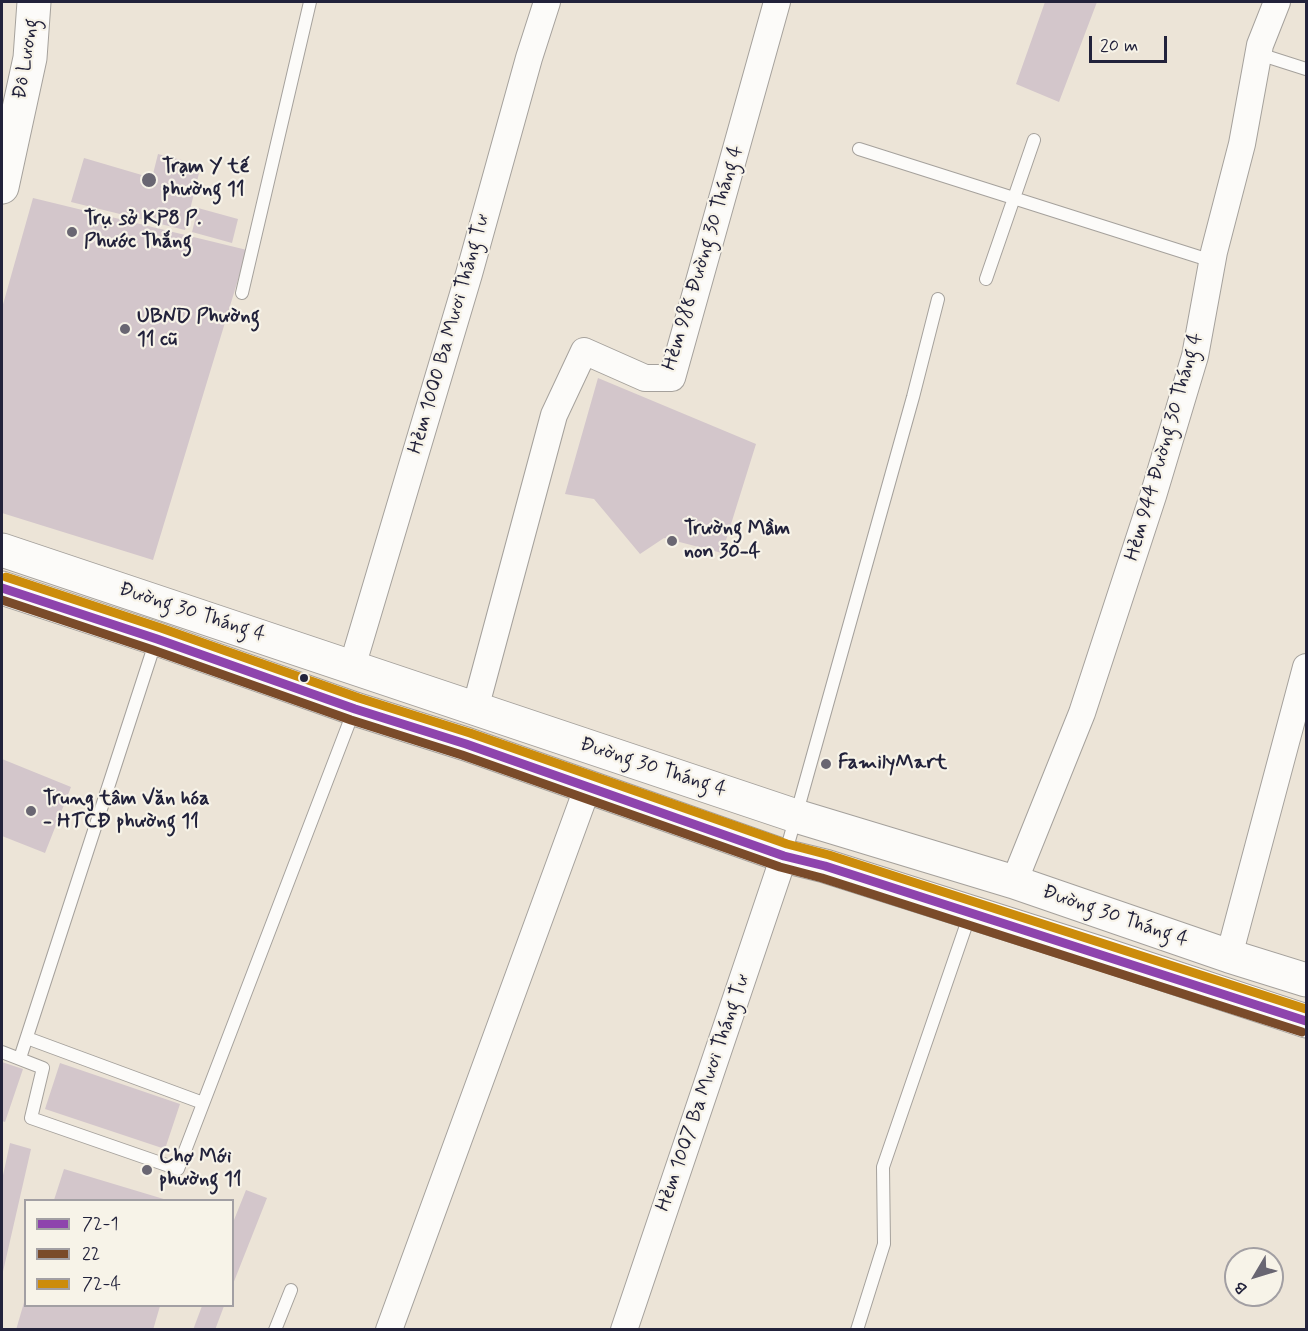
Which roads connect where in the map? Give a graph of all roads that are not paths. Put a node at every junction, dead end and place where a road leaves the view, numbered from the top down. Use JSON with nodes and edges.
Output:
{"nodes":[{"id":1,"x":34,"y":2,"type":"edge"},
{"id":2,"x":310,"y":2,"type":"edge"},
{"id":3,"x":547,"y":2,"type":"edge"},
{"id":4,"x":777,"y":2,"type":"edge"},
{"id":5,"x":1277,"y":2,"type":"edge"},
{"id":6,"x":1259,"y":54,"type":"junction"},
{"id":7,"x":1306,"y":69,"type":"edge"},
{"id":8,"x":1034,"y":140,"type":"dead end"},
{"id":9,"x":859,"y":149,"type":"dead end"},
{"id":10,"x":2,"y":187,"type":"edge"},
{"id":11,"x":1014,"y":198,"type":"junction"},
{"id":12,"x":1212,"y":261,"type":"junction"},
{"id":13,"x":986,"y":279,"type":"dead end"},
{"id":14,"x":242,"y":293,"type":"dead end"},
{"id":15,"x":938,"y":299,"type":"dead end"},
{"id":16,"x":2,"y":550,"type":"edge"},
{"id":17,"x":2,"y":588,"type":"edge"},
{"id":18,"x":157,"y":639,"type":"junction"},
{"id":19,"x":352,"y":667,"type":"junction"},
{"id":20,"x":1306,"y":667,"type":"edge"},
{"id":21,"x":355,"y":709,"type":"junction"},
{"id":22,"x":475,"y":709,"type":"junction"},
{"id":23,"x":588,"y":786,"type":"junction"},
{"id":24,"x":796,"y":816,"type":"junction"},
{"id":25,"x":784,"y":856,"type":"junction"},
{"id":26,"x":1014,"y":882,"type":"junction"},
{"id":27,"x":971,"y":912,"type":"junction"},
{"id":28,"x":1229,"y":956,"type":"junction"},
{"id":29,"x":1306,"y":980,"type":"edge"},
{"id":30,"x":1306,"y":1021,"type":"edge"},
{"id":31,"x":27,"y":1038,"type":"junction"},
{"id":32,"x":2,"y":1052,"type":"edge"},
{"id":33,"x":20,"y":1058,"type":"junction"},
{"id":34,"x":203,"y":1103,"type":"junction"},
{"id":35,"x":291,"y":1290,"type":"dead end"},
{"id":36,"x":275,"y":1329,"type":"edge"},
{"id":37,"x":389,"y":1329,"type":"edge"},
{"id":38,"x":624,"y":1329,"type":"edge"},
{"id":39,"x":857,"y":1329,"type":"edge"}],
"edges":[{"from":1,"to":10,"type":"main road","name":"Đô Lương"},
{"from":2,"to":14,"type":"lane"},
{"from":3,"to":19,"type":"street","name":"Hẻm 1000 Ba Mươi Tháng Tư"},
{"from":4,"to":22,"type":"street","name":"Hẻm 988 Đường 30 Tháng 4"},
{"from":5,"to":6,"type":"street","name":"Hẻm 944 Đường 30 Tháng 4"},
{"from":6,"to":7,"type":"lane"},
{"from":6,"to":12,"type":"street","name":"Hẻm 944 Đường 30 Tháng 4"},
{"from":8,"to":11,"type":"lane"},
{"from":9,"to":11,"type":"lane"},
{"from":11,"to":12,"type":"lane"},
{"from":11,"to":13,"type":"lane"},
{"from":12,"to":26,"type":"street","name":"Hẻm 944 Đường 30 Tháng 4"},
{"from":15,"to":24,"type":"lane"},
{"from":16,"to":19,"type":"main road","name":"Đường 30 Tháng 4"},
{"from":17,"to":18,"type":"main road","name":"Đường 30 Tháng 4"},
{"from":18,"to":21,"type":"main road","name":"Đường 30 Tháng 4"},
{"from":18,"to":31,"type":"lane"},
{"from":19,"to":22,"type":"main road","name":"Đường 30 Tháng 4"},
{"from":20,"to":28,"type":"street"},
{"from":21,"to":23,"type":"main road","name":"Đường 30 Tháng 4"},
{"from":21,"to":34,"type":"lane"},
{"from":22,"to":24,"type":"main road","name":"Đường 30 Tháng 4"},
{"from":23,"to":25,"type":"main road","name":"Đường 30 Tháng 4"},
{"from":23,"to":37,"type":"street"},
{"from":24,"to":25,"type":"lane"},
{"from":24,"to":26,"type":"main road","name":"Đường 30 Tháng 4"},
{"from":25,"to":27,"type":"main road","name":"Đường 30 Tháng 4"},
{"from":25,"to":38,"type":"street","name":"Hẻm 1007 Ba Mươi Tháng Tư"},
{"from":26,"to":28,"type":"main road","name":"Đường 30 Tháng 4"},
{"from":27,"to":30,"type":"main road","name":"Đường 30 Tháng 4"},
{"from":27,"to":39,"type":"lane"},
{"from":28,"to":29,"type":"main road","name":"Đường 30 Tháng 4"},
{"from":31,"to":33,"type":"lane"},
{"from":31,"to":34,"type":"lane"},
{"from":32,"to":33,"type":"lane"},
{"from":33,"to":34,"type":"lane"},
{"from":35,"to":36,"type":"lane"}]}
